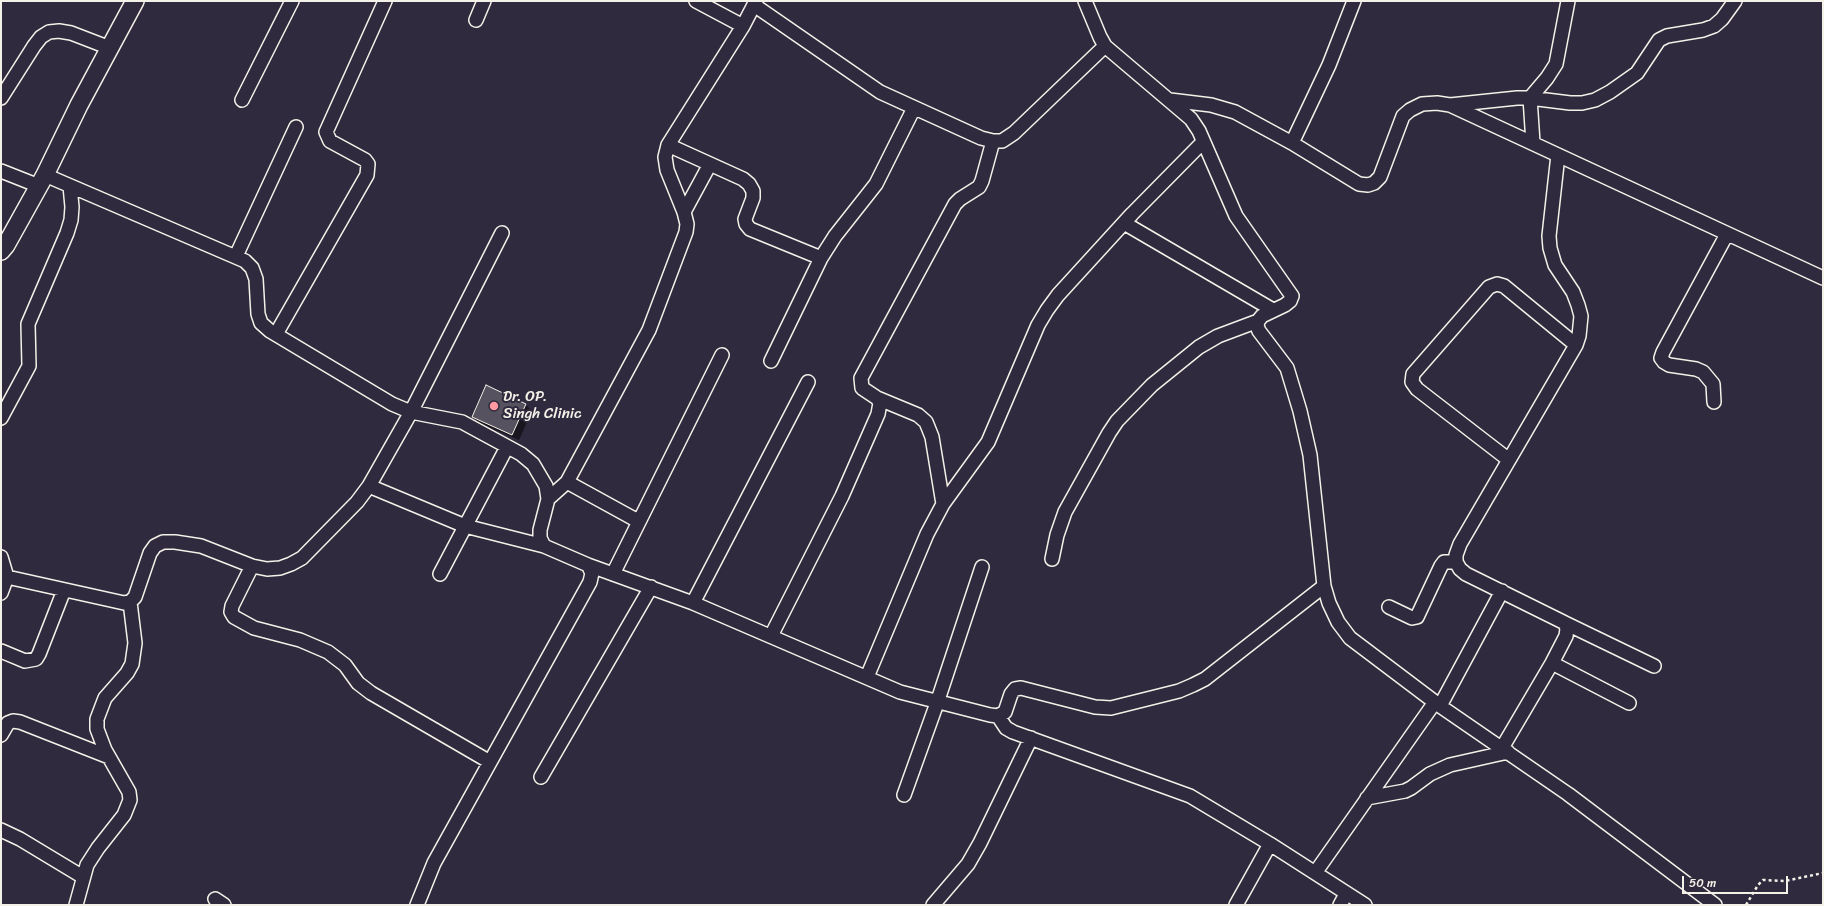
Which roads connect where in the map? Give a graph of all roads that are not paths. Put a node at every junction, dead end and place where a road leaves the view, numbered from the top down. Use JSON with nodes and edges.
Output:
{"nodes":[{"id":1,"x":136,"y":1,"type":"edge"},
{"id":2,"x":292,"y":1,"type":"edge"},
{"id":3,"x":484,"y":1,"type":"edge"},
{"id":4,"x":696,"y":1,"type":"edge"},
{"id":5,"x":1085,"y":1,"type":"edge"},
{"id":6,"x":1354,"y":1,"type":"edge"},
{"id":7,"x":1568,"y":1,"type":"edge"},
{"id":8,"x":1735,"y":1,"type":"edge"},
{"id":9,"x":380,"y":3,"type":"edge"},
{"id":10,"x":755,"y":3,"type":"edge"},
{"id":11,"x":476,"y":20,"type":"dead end"},
{"id":12,"x":743,"y":26,"type":"junction"},
{"id":13,"x":1105,"y":46,"type":"junction"},
{"id":14,"x":110,"y":48,"type":"junction"},
{"id":15,"x":1,"y":98,"type":"edge"},
{"id":16,"x":1530,"y":98,"type":"junction"},
{"id":17,"x":242,"y":100,"type":"dead end"},
{"id":18,"x":1170,"y":100,"type":"junction"},
{"id":19,"x":1450,"y":105,"type":"junction"},
{"id":20,"x":914,"y":108,"type":"junction"},
{"id":21,"x":296,"y":126,"type":"dead end"},
{"id":22,"x":993,"y":141,"type":"junction"},
{"id":23,"x":1203,"y":142,"type":"junction"},
{"id":24,"x":1292,"y":143,"type":"junction"},
{"id":25,"x":1533,"y":143,"type":"junction"},
{"id":26,"x":668,"y":145,"type":"junction"},
{"id":27,"x":1558,"y":155,"type":"junction"},
{"id":28,"x":710,"y":164,"type":"junction"},
{"id":29,"x":1,"y":171,"type":"edge"},
{"id":30,"x":42,"y":181,"type":"junction"},
{"id":31,"x":70,"y":186,"type":"junction"},
{"id":32,"x":684,"y":212,"type":"junction"},
{"id":33,"x":1124,"y":223,"type":"junction"},
{"id":34,"x":502,"y":233,"type":"dead end"},
{"id":35,"x":1727,"y":234,"type":"junction"},
{"id":36,"x":1,"y":251,"type":"edge"},
{"id":37,"x":236,"y":256,"type":"junction"},
{"id":38,"x":822,"y":258,"type":"junction"},
{"id":39,"x":1823,"y":278,"type":"edge"},
{"id":40,"x":1273,"y":310,"type":"junction"},
{"id":41,"x":1258,"y":321,"type":"junction"},
{"id":42,"x":276,"y":334,"type":"junction"},
{"id":43,"x":1576,"y":345,"type":"junction"},
{"id":44,"x":722,"y":355,"type":"dead end"},
{"id":45,"x":771,"y":361,"type":"dead end"},
{"id":46,"x":808,"y":382,"type":"dead end"},
{"id":47,"x":877,"y":398,"type":"junction"},
{"id":48,"x":1714,"y":402,"type":"dead end"},
{"id":49,"x":411,"y":412,"type":"junction"},
{"id":50,"x":1,"y":418,"type":"edge"},
{"id":51,"x":507,"y":447,"type":"junction"},
{"id":52,"x":1509,"y":460,"type":"junction"},
{"id":53,"x":567,"y":482,"type":"junction"},
{"id":54,"x":369,"y":486,"type":"junction"},
{"id":55,"x":548,"y":499,"type":"junction"},
{"id":56,"x":943,"y":504,"type":"junction"},
{"id":57,"x":638,"y":521,"type":"junction"},
{"id":58,"x":465,"y":526,"type":"junction"},
{"id":59,"x":544,"y":546,"type":"junction"},
{"id":60,"x":1,"y":557,"type":"edge"},
{"id":61,"x":1052,"y":559,"type":"dead end"},
{"id":62,"x":1456,"y":562,"type":"junction"},
{"id":63,"x":588,"y":565,"type":"junction"},
{"id":64,"x":252,"y":566,"type":"junction"},
{"id":65,"x":982,"y":567,"type":"dead end"},
{"id":66,"x":440,"y":574,"type":"dead end"},
{"id":67,"x":613,"y":574,"type":"junction"},
{"id":68,"x":7,"y":577,"type":"junction"},
{"id":69,"x":1324,"y":586,"type":"junction"},
{"id":70,"x":651,"y":587,"type":"junction"},
{"id":71,"x":64,"y":590,"type":"junction"},
{"id":72,"x":1502,"y":591,"type":"junction"},
{"id":73,"x":1,"y":593,"type":"edge"},
{"id":74,"x":130,"y":602,"type":"junction"},
{"id":75,"x":694,"y":603,"type":"junction"},
{"id":76,"x":1389,"y":607,"type":"dead end"},
{"id":77,"x":1565,"y":623,"type":"junction"},
{"id":78,"x":771,"y":636,"type":"junction"},
{"id":79,"x":1,"y":651,"type":"edge"},
{"id":80,"x":1552,"y":663,"type":"junction"},
{"id":81,"x":1654,"y":666,"type":"dead end"},
{"id":82,"x":867,"y":677,"type":"junction"},
{"id":83,"x":937,"y":702,"type":"junction"},
{"id":84,"x":1437,"y":704,"type":"junction"},
{"id":85,"x":1629,"y":704,"type":"dead end"},
{"id":86,"x":998,"y":716,"type":"junction"},
{"id":87,"x":1,"y":735,"type":"edge"},
{"id":88,"x":1031,"y":738,"type":"junction"},
{"id":89,"x":1505,"y":750,"type":"junction"},
{"id":90,"x":109,"y":757,"type":"junction"},
{"id":91,"x":490,"y":762,"type":"junction"},
{"id":92,"x":541,"y":776,"type":"dead end"},
{"id":93,"x":904,"y":795,"type":"dead end"},
{"id":94,"x":1367,"y":798,"type":"junction"},
{"id":95,"x":1,"y":830,"type":"edge"},
{"id":96,"x":1270,"y":844,"type":"junction"},
{"id":97,"x":1315,"y":873,"type":"junction"},
{"id":98,"x":83,"y":877,"type":"junction"},
{"id":99,"x":1343,"y":900,"type":"edge"},
{"id":100,"x":76,"y":905,"type":"edge"},
{"id":101,"x":417,"y":905,"type":"edge"},
{"id":102,"x":933,"y":905,"type":"edge"},
{"id":103,"x":1236,"y":905,"type":"edge"},
{"id":104,"x":1365,"y":905,"type":"edge"},
{"id":105,"x":1715,"y":905,"type":"edge"}],
"edges":[{"from":1,"to":14,"type":"street"},
{"from":2,"to":17,"type":"street"},
{"from":3,"to":11,"type":"street"},
{"from":4,"to":12,"type":"street"},
{"from":5,"to":13,"type":"street"},
{"from":6,"to":24,"type":"street"},
{"from":7,"to":16,"type":"street"},
{"from":8,"to":16,"type":"street"},
{"from":9,"to":42,"type":"street"},
{"from":10,"to":12,"type":"street"},
{"from":10,"to":20,"type":"street"},
{"from":12,"to":26,"type":"street"},
{"from":13,"to":18,"type":"street"},
{"from":13,"to":22,"type":"street"},
{"from":14,"to":15,"type":"street"},
{"from":14,"to":30,"type":"street"},
{"from":16,"to":19,"type":"street"},
{"from":16,"to":25,"type":"street"},
{"from":18,"to":23,"type":"street"},
{"from":18,"to":24,"type":"street"},
{"from":19,"to":24,"type":"street"},
{"from":19,"to":25,"type":"street"},
{"from":20,"to":22,"type":"street"},
{"from":20,"to":38,"type":"street"},
{"from":21,"to":37,"type":"street"},
{"from":22,"to":47,"type":"street"},
{"from":23,"to":33,"type":"street"},
{"from":23,"to":40,"type":"street"},
{"from":25,"to":27,"type":"street"},
{"from":26,"to":28,"type":"street"},
{"from":26,"to":32,"type":"street"},
{"from":27,"to":35,"type":"street"},
{"from":27,"to":43,"type":"street"},
{"from":28,"to":32,"type":"street"},
{"from":28,"to":38,"type":"street"},
{"from":29,"to":30,"type":"street"},
{"from":30,"to":31,"type":"street"},
{"from":30,"to":36,"type":"street"},
{"from":31,"to":37,"type":"street"},
{"from":31,"to":50,"type":"street"},
{"from":32,"to":53,"type":"street"},
{"from":33,"to":40,"type":"street"},
{"from":33,"to":56,"type":"street"},
{"from":34,"to":49,"type":"street"},
{"from":35,"to":39,"type":"street"},
{"from":35,"to":48,"type":"street"},
{"from":37,"to":42,"type":"street"},
{"from":38,"to":45,"type":"street"},
{"from":40,"to":41,"type":"street"},
{"from":41,"to":61,"type":"street"},
{"from":41,"to":69,"type":"street"},
{"from":42,"to":49,"type":"street"},
{"from":43,"to":52,"type":"street"},
{"from":43,"to":52,"type":"street"},
{"from":44,"to":57,"type":"street"},
{"from":46,"to":75,"type":"street"},
{"from":47,"to":56,"type":"street"},
{"from":47,"to":78,"type":"street"},
{"from":49,"to":51,"type":"street"},
{"from":49,"to":54,"type":"street"},
{"from":51,"to":55,"type":"street"},
{"from":51,"to":58,"type":"street"},
{"from":52,"to":62,"type":"street"},
{"from":53,"to":55,"type":"street"},
{"from":53,"to":57,"type":"street"},
{"from":54,"to":58,"type":"street"},
{"from":54,"to":64,"type":"street"},
{"from":55,"to":59,"type":"street"},
{"from":56,"to":82,"type":"street"},
{"from":57,"to":67,"type":"street"},
{"from":58,"to":59,"type":"street"},
{"from":58,"to":66,"type":"street"},
{"from":59,"to":63,"type":"street"},
{"from":60,"to":68,"type":"street"},
{"from":62,"to":72,"type":"street"},
{"from":62,"to":76,"type":"street"},
{"from":63,"to":67,"type":"street"},
{"from":63,"to":91,"type":"street"},
{"from":64,"to":74,"type":"street"},
{"from":64,"to":91,"type":"street"},
{"from":65,"to":83,"type":"street"},
{"from":67,"to":70,"type":"street"},
{"from":68,"to":71,"type":"street"},
{"from":68,"to":73,"type":"street"},
{"from":69,"to":84,"type":"street"},
{"from":69,"to":86,"type":"street"},
{"from":70,"to":75,"type":"street"},
{"from":70,"to":92,"type":"street"},
{"from":71,"to":74,"type":"street"},
{"from":71,"to":79,"type":"street"},
{"from":72,"to":77,"type":"street"},
{"from":72,"to":84,"type":"street"},
{"from":74,"to":90,"type":"street"},
{"from":75,"to":78,"type":"street"},
{"from":77,"to":80,"type":"street"},
{"from":77,"to":81,"type":"street"},
{"from":78,"to":82,"type":"street"},
{"from":80,"to":85,"type":"street"},
{"from":80,"to":89,"type":"street"},
{"from":82,"to":83,"type":"street"},
{"from":83,"to":86,"type":"street"},
{"from":83,"to":93,"type":"street"},
{"from":84,"to":89,"type":"street"},
{"from":84,"to":94,"type":"street"},
{"from":86,"to":88,"type":"street"},
{"from":87,"to":90,"type":"street"},
{"from":88,"to":96,"type":"street"},
{"from":88,"to":102,"type":"street"},
{"from":89,"to":94,"type":"street"},
{"from":89,"to":105,"type":"street"},
{"from":90,"to":98,"type":"street"},
{"from":91,"to":101,"type":"street"},
{"from":94,"to":97,"type":"street"},
{"from":95,"to":98,"type":"street"},
{"from":96,"to":97,"type":"street"},
{"from":96,"to":103,"type":"street"},
{"from":97,"to":99,"type":"street"},
{"from":98,"to":100,"type":"street"},
{"from":99,"to":104,"type":"street"}]}
